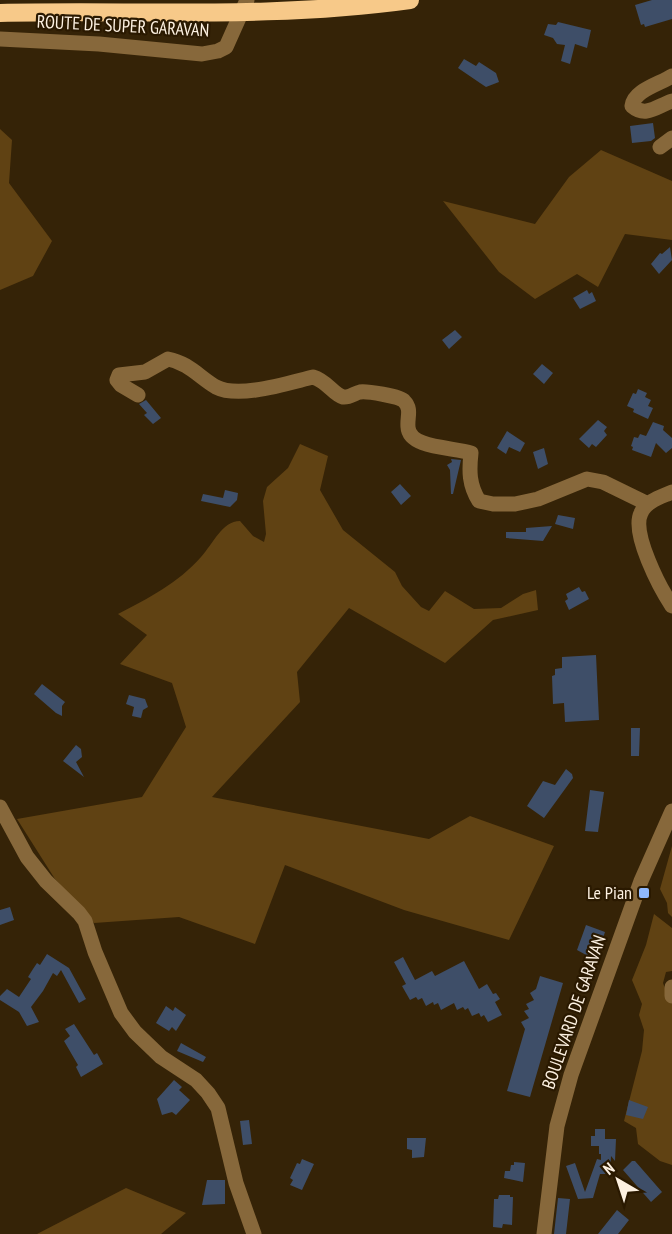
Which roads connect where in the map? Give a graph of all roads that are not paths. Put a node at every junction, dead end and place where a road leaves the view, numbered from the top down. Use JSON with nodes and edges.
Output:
{"nodes":[{"id":1,"x":248,"y":0,"type":"edge"},
{"id":2,"x":410,"y":0,"type":"edge"},
{"id":3,"x":0,"y":13,"type":"edge"},
{"id":4,"x":0,"y":39,"type":"edge"},
{"id":5,"x":672,"y":76,"type":"edge"},
{"id":6,"x":672,"y":101,"type":"edge"},
{"id":7,"x":138,"y":394,"type":"dead end"},
{"id":8,"x":672,"y":492,"type":"edge"},
{"id":9,"x":648,"y":504,"type":"junction"},
{"id":10,"x":672,"y":606,"type":"edge"},
{"id":11,"x":0,"y":807,"type":"edge"},
{"id":12,"x":672,"y":811,"type":"edge"},
{"id":13,"x":672,"y":987,"type":"edge"},
{"id":14,"x":672,"y":996,"type":"edge"},
{"id":15,"x":254,"y":1234,"type":"edge"},
{"id":16,"x":544,"y":1234,"type":"edge"}],
"edges":[{"from":1,"to":4,"type":"street","name":"ROUTE DE SUPER GARAVAN"},
{"from":2,"to":3,"type":"highway"},
{"from":5,"to":6,"type":"street"},
{"from":7,"to":9,"type":"street"},
{"from":8,"to":9,"type":"street"},
{"from":9,"to":10,"type":"street"},
{"from":11,"to":15,"type":"street"},
{"from":12,"to":16,"type":"street","name":"BOULEVARD DE GARAVAN"},
{"from":13,"to":14,"type":"street"}]}
